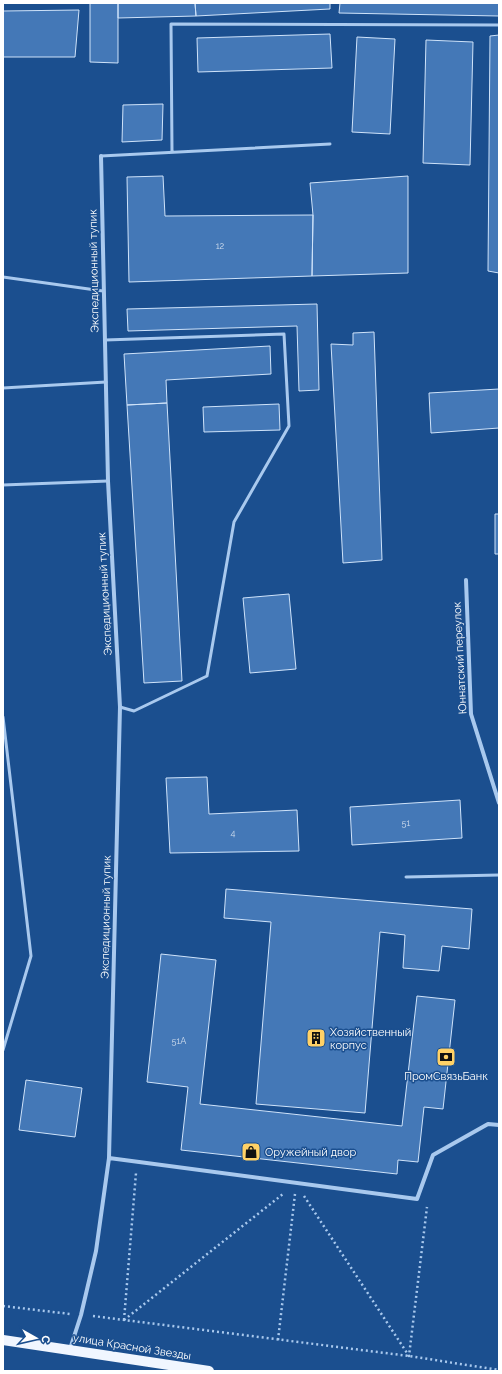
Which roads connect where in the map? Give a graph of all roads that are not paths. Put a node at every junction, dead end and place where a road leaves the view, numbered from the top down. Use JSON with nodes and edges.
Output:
{"nodes":[{"id":1,"x":499,"y":25,"type":"edge"},
{"id":2,"x":330,"y":144,"type":"dead end"},
{"id":3,"x":172,"y":152,"type":"junction"},
{"id":4,"x":101,"y":156,"type":"joint"},
{"id":5,"x":3,"y":277,"type":"edge"},
{"id":6,"x":103,"y":292,"type":"junction"},
{"id":7,"x":104,"y":340,"type":"junction"},
{"id":8,"x":106,"y":382,"type":"junction"},
{"id":9,"x":3,"y":388,"type":"edge"},
{"id":10,"x":108,"y":481,"type":"junction"},
{"id":11,"x":3,"y":485,"type":"edge"},
{"id":12,"x":466,"y":580,"type":"dead end"},
{"id":13,"x":120,"y":707,"type":"junction"},
{"id":14,"x":3,"y":716,"type":"edge"},
{"id":15,"x":499,"y":803,"type":"edge"},
{"id":16,"x":499,"y":875,"type":"edge"},
{"id":17,"x":406,"y":878,"type":"dead end"},
{"id":18,"x":3,"y":1050,"type":"edge"},
{"id":19,"x":499,"y":1125,"type":"edge"},
{"id":20,"x":109,"y":1158,"type":"junction"},
{"id":21,"x":3,"y":1340,"type":"edge"},
{"id":22,"x":69,"y":1349,"type":"junction"},
{"id":23,"x":209,"y":1371,"type":"edge"}],
"edges":[{"from":1,"to":3,"type":"lane"},
{"from":2,"to":3,"type":"lane"},
{"from":3,"to":4,"type":"lane"},
{"from":4,"to":6,"type":"street","name":"Экспедиционный тупик"},
{"from":5,"to":6,"type":"lane"},
{"from":6,"to":7,"type":"street","name":"Экспедиционный тупик"},
{"from":7,"to":8,"type":"street","name":"Экспедиционный тупик"},
{"from":7,"to":13,"type":"lane"},
{"from":8,"to":9,"type":"lane"},
{"from":8,"to":10,"type":"street","name":"Экспедиционный тупик"},
{"from":10,"to":11,"type":"lane"},
{"from":10,"to":13,"type":"street","name":"Экспедиционный тупик"},
{"from":12,"to":15,"type":"street","name":"Юннатский переулок"},
{"from":13,"to":20,"type":"street","name":"Экспедиционный тупик"},
{"from":14,"to":18,"type":"lane"},
{"from":16,"to":17,"type":"lane"},
{"from":19,"to":20,"type":"street"},
{"from":20,"to":22,"type":"street","name":"Экспедиционный тупик"},
{"from":21,"to":22,"type":"main road","name":"улица Красной Звезды"},
{"from":22,"to":23,"type":"main road","name":"улица Красной Звезды"}]}
